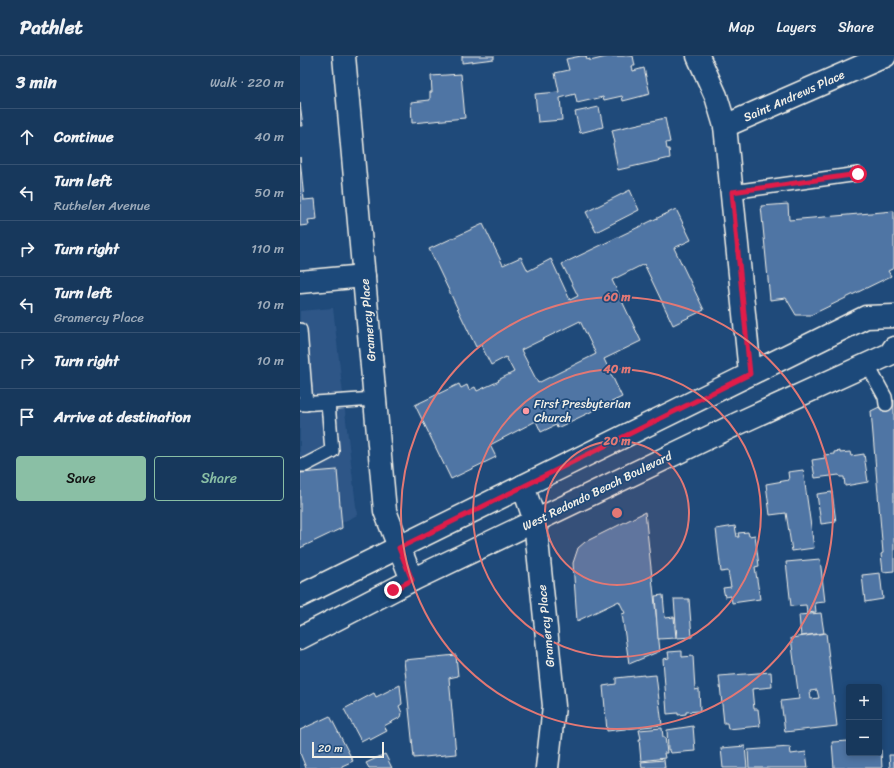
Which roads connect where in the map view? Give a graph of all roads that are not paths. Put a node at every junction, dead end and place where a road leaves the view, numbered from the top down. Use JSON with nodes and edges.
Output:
{"nodes":[{"id":1,"x":344,"y":56,"type":"edge"},
{"id":2,"x":698,"y":56,"type":"edge"},
{"id":3,"x":885,"y":56,"type":"edge"},
{"id":4,"x":725,"y":126,"type":"junction"},
{"id":5,"x":858,"y":174,"type":"dead end"},
{"id":6,"x":732,"y":192,"type":"junction"},
{"id":7,"x":364,"y":276,"type":"junction"},
{"id":8,"x":300,"y":282,"type":"edge"},
{"id":9,"x":894,"y":316,"type":"edge"},
{"id":10,"x":300,"y":330,"type":"edge"},
{"id":11,"x":894,"y":348,"type":"edge"},
{"id":12,"x":867,"y":364,"type":"junction"},
{"id":13,"x":750,"y":374,"type":"junction"},
{"id":14,"x":375,"y":399,"type":"junction"},
{"id":15,"x":328,"y":403,"type":"junction"},
{"id":16,"x":303,"y":404,"type":"edge"},
{"id":17,"x":886,"y":404,"type":"dead end"},
{"id":18,"x":300,"y":465,"type":"edge"},
{"id":19,"x":523,"y":486,"type":"junction"},
{"id":20,"x":535,"y":521,"type":"junction"},
{"id":21,"x":399,"y":548,"type":"junction"},
{"id":22,"x":412,"y":580,"type":"junction"},
{"id":23,"x":300,"y":596,"type":"edge"},
{"id":24,"x":300,"y":638,"type":"edge"},
{"id":25,"x":547,"y":768,"type":"edge"}],
"edges":[{"from":1,"to":7,"type":"street","name":"Gramercy Place"},
{"from":2,"to":4,"type":"street"},
{"from":3,"to":4,"type":"street","name":"Saint Andrews Place"},
{"from":4,"to":6,"type":"street"},
{"from":5,"to":6,"type":"lane"},
{"from":6,"to":13,"type":"street"},
{"from":7,"to":8,"type":"street"},
{"from":7,"to":14,"type":"street","name":"Gramercy Place"},
{"from":9,"to":13,"type":"street"},
{"from":10,"to":16,"type":"lane"},
{"from":11,"to":12,"type":"street","name":"West Redondo Beach Boulevard"},
{"from":12,"to":17,"type":"lane"},
{"from":12,"to":20,"type":"street","name":"West Redondo Beach Boulevard"},
{"from":13,"to":19,"type":"street"},
{"from":14,"to":15,"type":"lane"},
{"from":14,"to":21,"type":"street","name":"Gramercy Place"},
{"from":15,"to":16,"type":"lane"},
{"from":15,"to":18,"type":"lane"},
{"from":19,"to":20,"type":"street","name":"Gramercy Place"},
{"from":19,"to":21,"type":"street"},
{"from":20,"to":22,"type":"street","name":"West Redondo Beach Boulevard"},
{"from":20,"to":25,"type":"street","name":"Gramercy Place"},
{"from":21,"to":22,"type":"street","name":"Gramercy Place"},
{"from":21,"to":23,"type":"street"},
{"from":22,"to":24,"type":"street","name":"West Redondo Beach Boulevard"}]}
